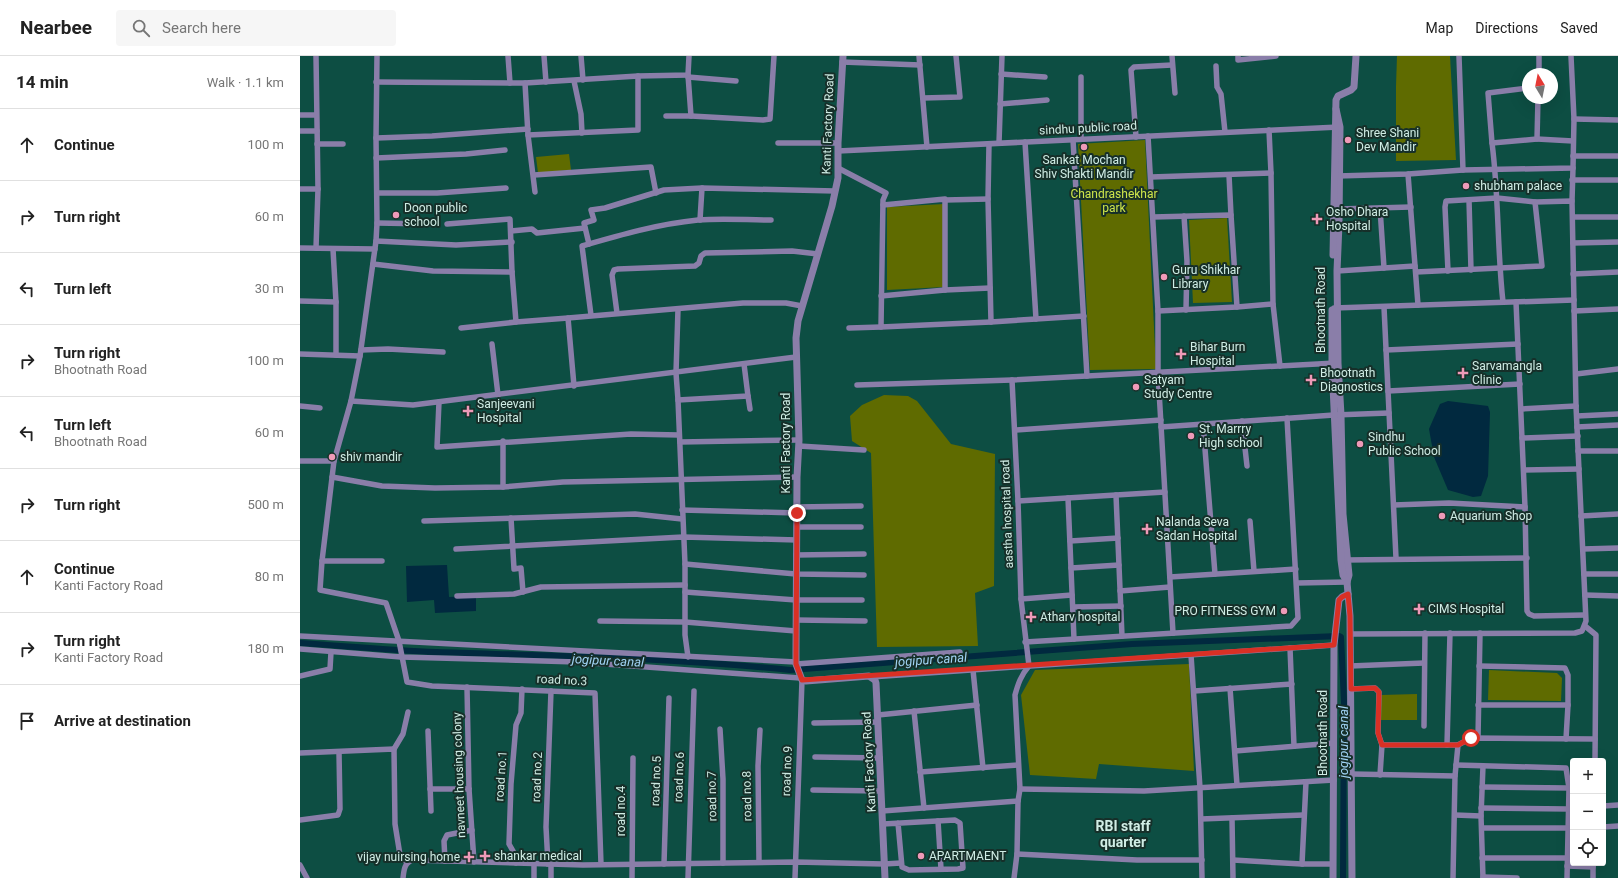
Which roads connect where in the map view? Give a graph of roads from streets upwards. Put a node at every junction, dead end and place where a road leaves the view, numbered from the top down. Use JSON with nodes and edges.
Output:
{"nodes":[{"id":1,"x":316,"y":56,"type":"edge"},
{"id":2,"x":377,"y":56,"type":"edge"},
{"id":3,"x":508,"y":56,"type":"edge"},
{"id":4,"x":544,"y":56,"type":"edge"},
{"id":5,"x":581,"y":56,"type":"edge"},
{"id":6,"x":689,"y":56,"type":"edge"},
{"id":7,"x":774,"y":56,"type":"edge"},
{"id":8,"x":919,"y":56,"type":"edge"},
{"id":9,"x":956,"y":56,"type":"edge"},
{"id":10,"x":1002,"y":56,"type":"edge"},
{"id":11,"x":1172,"y":56,"type":"edge"},
{"id":12,"x":1238,"y":56,"type":"edge"},
{"id":13,"x":1276,"y":56,"type":"edge"},
{"id":14,"x":1356,"y":56,"type":"edge"},
{"id":15,"x":1459,"y":56,"type":"edge"},
{"id":16,"x":1539,"y":56,"type":"edge"},
{"id":17,"x":1571,"y":56,"type":"edge"},
{"id":18,"x":842,"y":59,"type":"edge"},
{"id":19,"x":920,"y":65,"type":"junction"},
{"id":20,"x":1172,"y":66,"type":"junction"},
{"id":21,"x":1216,"y":66,"type":"dead end"},
{"id":22,"x":1539,"y":68,"type":"edge"},
{"id":23,"x":1001,"y":74,"type":"junction"},
{"id":24,"x":638,"y":76,"type":"junction"},
{"id":25,"x":688,"y":76,"type":"junction"},
{"id":26,"x":1045,"y":77,"type":"dead end"},
{"id":27,"x":1081,"y":77,"type":"dead end"},
{"id":28,"x":583,"y":80,"type":"junction"},
{"id":29,"x":574,"y":81,"type":"junction"},
{"id":30,"x":736,"y":81,"type":"dead end"},
{"id":31,"x":376,"y":82,"type":"junction"},
{"id":32,"x":510,"y":82,"type":"junction"},
{"id":33,"x":546,"y":82,"type":"junction"},
{"id":34,"x":525,"y":83,"type":"junction"},
{"id":35,"x":1522,"y":89,"type":"edge"},
{"id":36,"x":1175,"y":93,"type":"dead end"},
{"id":37,"x":923,"y":98,"type":"junction"},
{"id":38,"x":1047,"y":100,"type":"dead end"},
{"id":39,"x":1000,"y":104,"type":"junction"},
{"id":40,"x":1538,"y":104,"type":"edge"},
{"id":41,"x":316,"y":114,"type":"junction"},
{"id":42,"x":300,"y":116,"type":"edge"},
{"id":43,"x":666,"y":116,"type":"dead end"},
{"id":44,"x":691,"y":116,"type":"junction"},
{"id":45,"x":1574,"y":119,"type":"junction"},
{"id":46,"x":1618,"y":120,"type":"edge"},
{"id":47,"x":1337,"y":127,"type":"junction"},
{"id":48,"x":1269,"y":130,"type":"junction"},
{"id":49,"x":300,"y":131,"type":"edge"},
{"id":50,"x":316,"y":131,"type":"junction"},
{"id":51,"x":528,"y":132,"type":"junction"},
{"id":52,"x":1225,"y":132,"type":"junction"},
{"id":53,"x":582,"y":133,"type":"junction"},
{"id":54,"x":1148,"y":136,"type":"junction"},
{"id":55,"x":1136,"y":137,"type":"junction"},
{"id":56,"x":376,"y":138,"type":"junction"},
{"id":57,"x":1081,"y":139,"type":"junction"},
{"id":58,"x":1537,"y":139,"type":"junction"},
{"id":59,"x":1072,"y":140,"type":"junction"},
{"id":60,"x":1573,"y":141,"type":"junction"},
{"id":61,"x":1025,"y":142,"type":"junction"},
{"id":62,"x":778,"y":143,"type":"dead end"},
{"id":63,"x":838,"y":143,"type":"junction"},
{"id":64,"x":999,"y":143,"type":"junction"},
{"id":65,"x":1492,"y":143,"type":"junction"},
{"id":66,"x":317,"y":144,"type":"junction"},
{"id":67,"x":343,"y":144,"type":"dead end"},
{"id":68,"x":989,"y":144,"type":"junction"},
{"id":69,"x":927,"y":147,"type":"junction"},
{"id":70,"x":505,"y":150,"type":"dead end"},
{"id":71,"x":838,"y":151,"type":"junction"},
{"id":72,"x":1573,"y":156,"type":"junction"},
{"id":73,"x":1618,"y":156,"type":"edge"},
{"id":74,"x":376,"y":158,"type":"junction"},
{"id":75,"x":838,"y":168,"type":"junction"},
{"id":76,"x":1573,"y":168,"type":"junction"},
{"id":77,"x":1463,"y":170,"type":"junction"},
{"id":78,"x":1496,"y":170,"type":"junction"},
{"id":79,"x":1271,"y":173,"type":"junction"},
{"id":80,"x":1408,"y":174,"type":"junction"},
{"id":81,"x":534,"y":175,"type":"junction"},
{"id":82,"x":1229,"y":175,"type":"junction"},
{"id":83,"x":1337,"y":176,"type":"junction"},
{"id":84,"x":1151,"y":177,"type":"junction"},
{"id":85,"x":1572,"y":180,"type":"junction"},
{"id":86,"x":1618,"y":180,"type":"edge"},
{"id":87,"x":506,"y":188,"type":"dead end"},
{"id":88,"x":702,"y":188,"type":"junction"},
{"id":89,"x":300,"y":189,"type":"edge"},
{"id":90,"x":318,"y":189,"type":"junction"},
{"id":91,"x":835,"y":191,"type":"junction"},
{"id":92,"x":535,"y":192,"type":"dead end"},
{"id":93,"x":377,"y":193,"type":"junction"},
{"id":94,"x":656,"y":193,"type":"junction"},
{"id":95,"x":1497,"y":198,"type":"junction"},
{"id":96,"x":988,"y":199,"type":"junction"},
{"id":97,"x":945,"y":200,"type":"junction"},
{"id":98,"x":1469,"y":200,"type":"junction"},
{"id":99,"x":1572,"y":201,"type":"junction"},
{"id":100,"x":1535,"y":202,"type":"junction"},
{"id":101,"x":883,"y":205,"type":"junction"},
{"id":102,"x":1411,"y":207,"type":"junction"},
{"id":103,"x":1380,"y":208,"type":"junction"},
{"id":104,"x":1339,"y":209,"type":"junction"},
{"id":105,"x":1230,"y":215,"type":"junction"},
{"id":106,"x":1184,"y":216,"type":"junction"},
{"id":107,"x":1153,"y":217,"type":"junction"},
{"id":108,"x":1573,"y":217,"type":"junction"},
{"id":109,"x":1618,"y":217,"type":"edge"},
{"id":110,"x":700,"y":220,"type":"junction"},
{"id":111,"x":771,"y":220,"type":"dead end"},
{"id":112,"x":377,"y":223,"type":"junction"},
{"id":113,"x":430,"y":224,"type":"dead end"},
{"id":114,"x":447,"y":224,"type":"dead end"},
{"id":115,"x":585,"y":228,"type":"junction"},
{"id":116,"x":511,"y":231,"type":"junction"},
{"id":117,"x":376,"y":241,"type":"junction"},
{"id":118,"x":512,"y":242,"type":"junction"},
{"id":119,"x":1618,"y":242,"type":"edge"},
{"id":120,"x":1573,"y":243,"type":"junction"},
{"id":121,"x":590,"y":244,"type":"junction"},
{"id":122,"x":300,"y":248,"type":"edge"},
{"id":123,"x":316,"y":248,"type":"junction"},
{"id":124,"x":375,"y":249,"type":"junction"},
{"id":125,"x":333,"y":250,"type":"junction"},
{"id":126,"x":818,"y":254,"type":"junction"},
{"id":127,"x":373,"y":264,"type":"junction"},
{"id":128,"x":1384,"y":268,"type":"junction"},
{"id":129,"x":1500,"y":268,"type":"junction"},
{"id":130,"x":1415,"y":269,"type":"junction"},
{"id":131,"x":1471,"y":270,"type":"junction"},
{"id":132,"x":1336,"y":271,"type":"junction"},
{"id":133,"x":1448,"y":271,"type":"junction"},
{"id":134,"x":512,"y":272,"type":"junction"},
{"id":135,"x":1618,"y":272,"type":"edge"},
{"id":136,"x":1573,"y":274,"type":"junction"},
{"id":137,"x":990,"y":288,"type":"junction"},
{"id":138,"x":945,"y":290,"type":"junction"},
{"id":139,"x":881,"y":296,"type":"junction"},
{"id":140,"x":1574,"y":300,"type":"junction"},
{"id":141,"x":300,"y":301,"type":"edge"},
{"id":142,"x":336,"y":302,"type":"junction"},
{"id":143,"x":1503,"y":302,"type":"junction"},
{"id":144,"x":1516,"y":302,"type":"junction"},
{"id":145,"x":1273,"y":304,"type":"junction"},
{"id":146,"x":1418,"y":305,"type":"junction"},
{"id":147,"x":802,"y":306,"type":"junction"},
{"id":148,"x":1384,"y":306,"type":"junction"},
{"id":149,"x":1237,"y":307,"type":"junction"},
{"id":150,"x":1334,"y":308,"type":"junction"},
{"id":151,"x":678,"y":309,"type":"junction"},
{"id":152,"x":1618,"y":309,"type":"edge"},
{"id":153,"x":1186,"y":310,"type":"junction"},
{"id":154,"x":1158,"y":311,"type":"junction"},
{"id":155,"x":1574,"y":311,"type":"junction"},
{"id":156,"x":617,"y":312,"type":"junction"},
{"id":157,"x":591,"y":315,"type":"junction"},
{"id":158,"x":1084,"y":316,"type":"junction"},
{"id":159,"x":568,"y":318,"type":"junction"},
{"id":160,"x":1036,"y":319,"type":"junction"},
{"id":161,"x":516,"y":322,"type":"junction"},
{"id":162,"x":991,"y":322,"type":"junction"},
{"id":163,"x":881,"y":327,"type":"junction"},
{"id":164,"x":462,"y":328,"type":"dead end"},
{"id":165,"x":849,"y":328,"type":"dead end"},
{"id":166,"x":492,"y":344,"type":"dead end"},
{"id":167,"x":1518,"y":344,"type":"junction"},
{"id":168,"x":1386,"y":350,"type":"junction"},
{"id":169,"x":443,"y":352,"type":"dead end"},
{"id":170,"x":361,"y":353,"type":"junction"},
{"id":171,"x":300,"y":354,"type":"edge"},
{"id":172,"x":336,"y":355,"type":"junction"},
{"id":173,"x":796,"y":357,"type":"junction"},
{"id":174,"x":1335,"y":363,"type":"junction"},
{"id":175,"x":744,"y":364,"type":"junction"},
{"id":176,"x":1280,"y":366,"type":"junction"},
{"id":177,"x":1618,"y":370,"type":"edge"},
{"id":178,"x":676,"y":373,"type":"junction"},
{"id":179,"x":1158,"y":373,"type":"junction"},
{"id":180,"x":1576,"y":374,"type":"junction"},
{"id":181,"x":1087,"y":376,"type":"junction"},
{"id":182,"x":1012,"y":380,"type":"junction"},
{"id":183,"x":1520,"y":384,"type":"junction"},
{"id":184,"x":857,"y":385,"type":"dead end"},
{"id":185,"x":574,"y":386,"type":"junction"},
{"id":186,"x":1388,"y":391,"type":"junction"},
{"id":187,"x":498,"y":395,"type":"junction"},
{"id":188,"x":748,"y":396,"type":"junction"},
{"id":189,"x":678,"y":400,"type":"junction"},
{"id":190,"x":351,"y":401,"type":"junction"},
{"id":191,"x":439,"y":402,"type":"junction"},
{"id":192,"x":300,"y":406,"type":"edge"},
{"id":193,"x":1576,"y":406,"type":"junction"},
{"id":194,"x":320,"y":408,"type":"dead end"},
{"id":195,"x":750,"y":409,"type":"dead end"},
{"id":196,"x":1521,"y":409,"type":"junction"},
{"id":197,"x":1389,"y":414,"type":"junction"},
{"id":198,"x":1618,"y":414,"type":"edge"},
{"id":199,"x":1338,"y":415,"type":"junction"},
{"id":200,"x":1577,"y":416,"type":"junction"},
{"id":201,"x":1287,"y":418,"type":"junction"},
{"id":202,"x":1161,"y":420,"type":"junction"},
{"id":203,"x":1242,"y":421,"type":"junction"},
{"id":204,"x":1203,"y":424,"type":"junction"},
{"id":205,"x":1618,"y":425,"type":"edge"},
{"id":206,"x":1161,"y":427,"type":"junction"},
{"id":207,"x":1577,"y":427,"type":"junction"},
{"id":208,"x":1014,"y":430,"type":"junction"},
{"id":209,"x":679,"y":435,"type":"junction"},
{"id":210,"x":1578,"y":436,"type":"junction"},
{"id":211,"x":1522,"y":438,"type":"junction"},
{"id":212,"x":503,"y":442,"type":"junction"},
{"id":213,"x":680,"y":442,"type":"junction"},
{"id":214,"x":799,"y":443,"type":"junction"},
{"id":215,"x":864,"y":450,"type":"dead end"},
{"id":216,"x":1578,"y":451,"type":"junction"},
{"id":217,"x":1618,"y":451,"type":"edge"},
{"id":218,"x":300,"y":461,"type":"edge"},
{"id":219,"x":334,"y":461,"type":"junction"},
{"id":220,"x":1247,"y":466,"type":"dead end"},
{"id":221,"x":1579,"y":469,"type":"junction"},
{"id":222,"x":1524,"y":470,"type":"junction"},
{"id":223,"x":332,"y":477,"type":"junction"},
{"id":224,"x":797,"y":477,"type":"junction"},
{"id":225,"x":681,"y":480,"type":"junction"},
{"id":226,"x":503,"y":487,"type":"junction"},
{"id":227,"x":1165,"y":492,"type":"junction"},
{"id":228,"x":1116,"y":495,"type":"junction"},
{"id":229,"x":1068,"y":498,"type":"junction"},
{"id":230,"x":1018,"y":501,"type":"junction"},
{"id":231,"x":1394,"y":505,"type":"junction"},
{"id":232,"x":861,"y":506,"type":"dead end"},
{"id":233,"x":1525,"y":507,"type":"junction"},
{"id":234,"x":682,"y":510,"type":"junction"},
{"id":235,"x":797,"y":510,"type":"junction"},
{"id":236,"x":1618,"y":514,"type":"edge"},
{"id":237,"x":1581,"y":516,"type":"junction"},
{"id":238,"x":510,"y":518,"type":"junction"},
{"id":239,"x":682,"y":519,"type":"junction"},
{"id":240,"x":424,"y":521,"type":"dead end"},
{"id":241,"x":1250,"y":521,"type":"dead end"},
{"id":242,"x":797,"y":527,"type":"junction"},
{"id":243,"x":861,"y":527,"type":"dead end"},
{"id":244,"x":683,"y":537,"type":"junction"},
{"id":245,"x":1118,"y":538,"type":"junction"},
{"id":246,"x":796,"y":540,"type":"junction"},
{"id":247,"x":1070,"y":541,"type":"junction"},
{"id":248,"x":512,"y":546,"type":"junction"},
{"id":249,"x":1618,"y":548,"type":"edge"},
{"id":250,"x":456,"y":549,"type":"dead end"},
{"id":251,"x":1583,"y":549,"type":"junction"},
{"id":252,"x":864,"y":554,"type":"dead end"},
{"id":253,"x":796,"y":555,"type":"junction"},
{"id":254,"x":1396,"y":558,"type":"junction"},
{"id":255,"x":1527,"y":558,"type":"junction"},
{"id":256,"x":1344,"y":560,"type":"junction"},
{"id":257,"x":322,"y":561,"type":"junction"},
{"id":258,"x":382,"y":561,"type":"dead end"},
{"id":259,"x":685,"y":564,"type":"junction"},
{"id":260,"x":1119,"y":566,"type":"junction"},
{"id":261,"x":1071,"y":568,"type":"junction"},
{"id":262,"x":1296,"y":569,"type":"junction"},
{"id":263,"x":1254,"y":571,"type":"junction"},
{"id":264,"x":796,"y":574,"type":"junction"},
{"id":265,"x":1215,"y":574,"type":"junction"},
{"id":266,"x":1584,"y":574,"type":"junction"},
{"id":267,"x":1618,"y":574,"type":"edge"},
{"id":268,"x":864,"y":575,"type":"dead end"},
{"id":269,"x":1170,"y":577,"type":"junction"},
{"id":270,"x":1347,"y":582,"type":"junction"},
{"id":271,"x":1297,"y":583,"type":"junction"},
{"id":272,"x":685,"y":585,"type":"junction"},
{"id":273,"x":1170,"y":587,"type":"junction"},
{"id":274,"x":1120,"y":591,"type":"junction"},
{"id":275,"x":523,"y":592,"type":"junction"},
{"id":276,"x":685,"y":592,"type":"junction"},
{"id":277,"x":1348,"y":594,"type":"junction"},
{"id":278,"x":1072,"y":595,"type":"junction"},
{"id":279,"x":1585,"y":595,"type":"junction"},
{"id":280,"x":457,"y":596,"type":"dead end"},
{"id":281,"x":1618,"y":596,"type":"edge"},
{"id":282,"x":1021,"y":599,"type":"junction"},
{"id":283,"x":796,"y":600,"type":"junction"},
{"id":284,"x":862,"y":600,"type":"dead end"},
{"id":285,"x":1121,"y":606,"type":"junction"},
{"id":286,"x":1073,"y":607,"type":"junction"},
{"id":287,"x":1585,"y":614,"type":"junction"},
{"id":288,"x":796,"y":620,"type":"junction"},
{"id":289,"x":600,"y":621,"type":"dead end"},
{"id":290,"x":865,"y":621,"type":"dead end"},
{"id":291,"x":685,"y":622,"type":"junction"},
{"id":292,"x":1585,"y":626,"type":"junction"},
{"id":293,"x":796,"y":631,"type":"junction"},
{"id":294,"x":1173,"y":632,"type":"junction"},
{"id":295,"x":1425,"y":633,"type":"junction"},
{"id":296,"x":1450,"y":633,"type":"junction"},
{"id":297,"x":1480,"y":633,"type":"junction"},
{"id":298,"x":1351,"y":634,"type":"junction"},
{"id":299,"x":300,"y":636,"type":"edge"},
{"id":300,"x":1122,"y":636,"type":"junction"},
{"id":301,"x":1074,"y":639,"type":"junction"},
{"id":302,"x":1334,"y":642,"type":"junction"},
{"id":303,"x":399,"y":643,"type":"junction"},
{"id":304,"x":1025,"y":645,"type":"junction"},
{"id":305,"x":1290,"y":648,"type":"junction"},
{"id":306,"x":300,"y":649,"type":"edge"},
{"id":307,"x":331,"y":652,"type":"junction"},
{"id":308,"x":960,"y":652,"type":"dead end"},
{"id":309,"x":1191,"y":655,"type":"junction"},
{"id":310,"x":401,"y":656,"type":"junction"},
{"id":311,"x":688,"y":657,"type":"junction"},
{"id":312,"x":1028,"y":663,"type":"junction"},
{"id":313,"x":1424,"y":663,"type":"junction"},
{"id":314,"x":797,"y":664,"type":"junction"},
{"id":315,"x":1350,"y":666,"type":"junction"},
{"id":316,"x":1479,"y":666,"type":"junction"},
{"id":317,"x":973,"y":670,"type":"junction"},
{"id":318,"x":300,"y":676,"type":"edge"},
{"id":319,"x":871,"y":677,"type":"junction"},
{"id":320,"x":800,"y":678,"type":"junction"},
{"id":321,"x":1292,"y":684,"type":"junction"},
{"id":322,"x":467,"y":687,"type":"junction"},
{"id":323,"x":1230,"y":688,"type":"junction"},
{"id":324,"x":522,"y":689,"type":"junction"},
{"id":325,"x":1351,"y":689,"type":"junction"},
{"id":326,"x":551,"y":691,"type":"junction"},
{"id":327,"x":694,"y":691,"type":"dead end"},
{"id":328,"x":1194,"y":691,"type":"junction"},
{"id":329,"x":669,"y":698,"type":"dead end"},
{"id":330,"x":977,"y":705,"type":"junction"},
{"id":331,"x":1568,"y":705,"type":"junction"},
{"id":332,"x":1478,"y":706,"type":"junction"},
{"id":333,"x":914,"y":711,"type":"junction"},
{"id":334,"x":408,"y":712,"type":"dead end"},
{"id":335,"x":878,"y":715,"type":"junction"},
{"id":336,"x":878,"y":722,"type":"junction"},
{"id":337,"x":814,"y":723,"type":"dead end"},
{"id":338,"x":1424,"y":726,"type":"dead end"},
{"id":339,"x":720,"y":729,"type":"dead end"},
{"id":340,"x":760,"y":730,"type":"dead end"},
{"id":341,"x":428,"y":731,"type":"dead end"},
{"id":342,"x":1478,"y":738,"type":"junction"},
{"id":343,"x":1566,"y":739,"type":"junction"},
{"id":344,"x":1595,"y":739,"type":"junction"},
{"id":345,"x":1334,"y":743,"type":"junction"},
{"id":346,"x":1382,"y":745,"type":"junction"},
{"id":347,"x":1447,"y":745,"type":"junction"},
{"id":348,"x":1458,"y":745,"type":"junction"},
{"id":349,"x":1294,"y":746,"type":"junction"},
{"id":350,"x":394,"y":749,"type":"junction"},
{"id":351,"x":1235,"y":751,"type":"junction"},
{"id":352,"x":339,"y":752,"type":"junction"},
{"id":353,"x":300,"y":753,"type":"edge"},
{"id":354,"x":815,"y":757,"type":"dead end"},
{"id":355,"x":633,"y":758,"type":"dead end"},
{"id":356,"x":880,"y":758,"type":"junction"},
{"id":357,"x":1595,"y":758,"type":"edge"},
{"id":358,"x":1018,"y":765,"type":"junction"},
{"id":359,"x":1456,"y":766,"type":"junction"},
{"id":360,"x":1482,"y":766,"type":"junction"},
{"id":361,"x":1570,"y":767,"type":"edge"},
{"id":362,"x":983,"y":768,"type":"junction"},
{"id":363,"x":1566,"y":768,"type":"junction"},
{"id":364,"x":920,"y":772,"type":"junction"},
{"id":365,"x":1352,"y":774,"type":"junction"},
{"id":366,"x":1380,"y":775,"type":"junction"},
{"id":367,"x":1455,"y":776,"type":"junction"},
{"id":368,"x":1334,"y":780,"type":"junction"},
{"id":369,"x":1306,"y":782,"type":"junction"},
{"id":370,"x":1237,"y":785,"type":"junction"},
{"id":371,"x":1482,"y":787,"type":"junction"},
{"id":372,"x":469,"y":788,"type":"junction"},
{"id":373,"x":1020,"y":788,"type":"junction"},
{"id":374,"x":1200,"y":788,"type":"junction"},
{"id":375,"x":1568,"y":788,"type":"junction"},
{"id":376,"x":430,"y":789,"type":"junction"},
{"id":377,"x":814,"y":790,"type":"dead end"},
{"id":378,"x":881,"y":791,"type":"junction"},
{"id":379,"x":1018,"y":801,"type":"junction"},
{"id":380,"x":1618,"y":805,"type":"edge"},
{"id":381,"x":1606,"y":806,"type":"edge"},
{"id":382,"x":924,"y":808,"type":"junction"},
{"id":383,"x":1481,"y":808,"type":"junction"},
{"id":384,"x":1568,"y":809,"type":"junction"},
{"id":385,"x":882,"y":810,"type":"junction"},
{"id":386,"x":431,"y":811,"type":"dead end"},
{"id":387,"x":1304,"y":815,"type":"junction"},
{"id":388,"x":1455,"y":815,"type":"junction"},
{"id":389,"x":1481,"y":816,"type":"junction"},
{"id":390,"x":1232,"y":818,"type":"junction"},
{"id":391,"x":1201,"y":819,"type":"junction"},
{"id":392,"x":300,"y":820,"type":"edge"},
{"id":393,"x":938,"y":821,"type":"junction"},
{"id":394,"x":898,"y":823,"type":"junction"},
{"id":395,"x":882,"y":824,"type":"junction"},
{"id":396,"x":1618,"y":826,"type":"edge"},
{"id":397,"x":1606,"y":827,"type":"edge"},
{"id":398,"x":1482,"y":828,"type":"junction"},
{"id":399,"x":1568,"y":828,"type":"junction"},
{"id":400,"x":472,"y":830,"type":"junction"},
{"id":401,"x":1017,"y":854,"type":"junction"},
{"id":402,"x":1482,"y":858,"type":"junction"},
{"id":403,"x":1567,"y":858,"type":"junction"},
{"id":404,"x":1202,"y":860,"type":"junction"},
{"id":405,"x":1233,"y":860,"type":"junction"},
{"id":406,"x":445,"y":861,"type":"junction"},
{"id":407,"x":474,"y":862,"type":"junction"},
{"id":408,"x":759,"y":862,"type":"junction"},
{"id":409,"x":795,"y":862,"type":"junction"},
{"id":410,"x":407,"y":863,"type":"junction"},
{"id":411,"x":516,"y":863,"type":"junction"},
{"id":412,"x":688,"y":863,"type":"junction"},
{"id":413,"x":723,"y":863,"type":"junction"},
{"id":414,"x":901,"y":863,"type":"junction"},
{"id":415,"x":534,"y":864,"type":"junction"},
{"id":416,"x":550,"y":864,"type":"junction"},
{"id":417,"x":601,"y":864,"type":"junction"},
{"id":418,"x":632,"y":864,"type":"junction"},
{"id":419,"x":664,"y":864,"type":"junction"},
{"id":420,"x":884,"y":864,"type":"junction"},
{"id":421,"x":1302,"y":864,"type":"junction"},
{"id":422,"x":1332,"y":864,"type":"junction"},
{"id":423,"x":300,"y":865,"type":"edge"},
{"id":424,"x":1567,"y":866,"type":"junction"},
{"id":425,"x":1570,"y":866,"type":"edge"},
{"id":426,"x":1593,"y":866,"type":"edge"},
{"id":427,"x":941,"y":869,"type":"junction"},
{"id":428,"x":307,"y":878,"type":"edge"},
{"id":429,"x":403,"y":878,"type":"edge"},
{"id":430,"x":534,"y":878,"type":"edge"},
{"id":431,"x":551,"y":878,"type":"edge"},
{"id":432,"x":632,"y":878,"type":"edge"},
{"id":433,"x":688,"y":878,"type":"edge"},
{"id":434,"x":795,"y":878,"type":"edge"},
{"id":435,"x":885,"y":878,"type":"edge"},
{"id":436,"x":1014,"y":878,"type":"edge"},
{"id":437,"x":1202,"y":878,"type":"edge"},
{"id":438,"x":1233,"y":878,"type":"edge"},
{"id":439,"x":1333,"y":878,"type":"edge"},
{"id":440,"x":1352,"y":878,"type":"edge"},
{"id":441,"x":1453,"y":878,"type":"edge"},
{"id":442,"x":1483,"y":878,"type":"edge"},
{"id":443,"x":1517,"y":878,"type":"edge"},
{"id":444,"x":1567,"y":878,"type":"edge"},
{"id":445,"x":1593,"y":878,"type":"edge"}],
"edges":[{"from":1,"to":41,"type":"street"},
{"from":2,"to":31,"type":"street"},
{"from":3,"to":32,"type":"street"},
{"from":4,"to":33,"type":"street"},
{"from":5,"to":28,"type":"street"},
{"from":6,"to":25,"type":"street"},
{"from":7,"to":44,"type":"street"},
{"from":8,"to":19,"type":"street"},
{"from":9,"to":37,"type":"street"},
{"from":10,"to":23,"type":"street"},
{"from":11,"to":20,"type":"street"},
{"from":12,"to":13,"type":"street"},
{"from":14,"to":47,"type":"street","name":"Bhootnath Road"},
{"from":15,"to":77,"type":"street"},
{"from":16,"to":22,"type":"street"},
{"from":17,"to":45,"type":"street"},
{"from":18,"to":19,"type":"street"},
{"from":18,"to":63,"type":"street","name":"Kanti Factory Road"},
{"from":19,"to":37,"type":"street"},
{"from":20,"to":36,"type":"street"},
{"from":20,"to":55,"type":"street"},
{"from":21,"to":52,"type":"street"},
{"from":23,"to":26,"type":"street"},
{"from":23,"to":39,"type":"street"},
{"from":24,"to":25,"type":"street"},
{"from":24,"to":28,"type":"street"},
{"from":24,"to":53,"type":"street"},
{"from":25,"to":30,"type":"street"},
{"from":25,"to":44,"type":"street"},
{"from":27,"to":57,"type":"street"},
{"from":28,"to":29,"type":"street"},
{"from":29,"to":33,"type":"street"},
{"from":29,"to":53,"type":"street"},
{"from":31,"to":32,"type":"street"},
{"from":31,"to":56,"type":"street"},
{"from":32,"to":34,"type":"street"},
{"from":33,"to":34,"type":"street"},
{"from":34,"to":51,"type":"street"},
{"from":35,"to":65,"type":"street"},
{"from":37,"to":69,"type":"street"},
{"from":38,"to":39,"type":"street"},
{"from":39,"to":64,"type":"street"},
{"from":40,"to":58,"type":"street"},
{"from":41,"to":42,"type":"street"},
{"from":41,"to":50,"type":"street"},
{"from":43,"to":44,"type":"street"},
{"from":45,"to":46,"type":"street"},
{"from":45,"to":60,"type":"street"},
{"from":47,"to":48,"type":"street","name":"sindhu public road"},
{"from":47,"to":83,"type":"street","name":"Bhootnath Road"},
{"from":48,"to":52,"type":"street","name":"sindhu public road"},
{"from":48,"to":79,"type":"street"},
{"from":49,"to":50,"type":"street"},
{"from":50,"to":66,"type":"street"},
{"from":51,"to":53,"type":"street"},
{"from":51,"to":56,"type":"street"},
{"from":51,"to":81,"type":"street"},
{"from":52,"to":54,"type":"street","name":"sindhu public road"},
{"from":54,"to":55,"type":"street","name":"sindhu public road"},
{"from":54,"to":84,"type":"street"},
{"from":55,"to":57,"type":"street","name":"sindhu public road"},
{"from":56,"to":74,"type":"street"},
{"from":57,"to":59,"type":"street","name":"sindhu public road"},
{"from":58,"to":60,"type":"street"},
{"from":58,"to":65,"type":"street"},
{"from":59,"to":61,"type":"street","name":"sindhu public road"},
{"from":59,"to":158,"type":"street"},
{"from":60,"to":72,"type":"street"},
{"from":61,"to":64,"type":"street","name":"sindhu public road"},
{"from":61,"to":160,"type":"street"},
{"from":62,"to":63,"type":"street"},
{"from":63,"to":71,"type":"street","name":"Kanti Factory Road"},
{"from":64,"to":68,"type":"street","name":"sindhu public road"},
{"from":65,"to":78,"type":"street"},
{"from":66,"to":67,"type":"street"},
{"from":66,"to":90,"type":"street"},
{"from":68,"to":69,"type":"street","name":"sindhu public road"},
{"from":68,"to":96,"type":"street"},
{"from":69,"to":71,"type":"street","name":"sindhu public road"},
{"from":70,"to":74,"type":"street"},
{"from":71,"to":75,"type":"street","name":"Kanti Factory Road"},
{"from":72,"to":73,"type":"street"},
{"from":72,"to":76,"type":"street"},
{"from":74,"to":93,"type":"street"},
{"from":75,"to":91,"type":"street","name":"Kanti Factory Road"},
{"from":75,"to":101,"type":"street"},
{"from":76,"to":78,"type":"street"},
{"from":76,"to":85,"type":"street"},
{"from":77,"to":78,"type":"street"},
{"from":77,"to":80,"type":"street"},
{"from":78,"to":95,"type":"street"},
{"from":79,"to":82,"type":"street"},
{"from":79,"to":145,"type":"street"},
{"from":80,"to":83,"type":"street"},
{"from":80,"to":102,"type":"street"},
{"from":81,"to":92,"type":"street"},
{"from":81,"to":94,"type":"street"},
{"from":82,"to":84,"type":"street"},
{"from":82,"to":105,"type":"street"},
{"from":83,"to":104,"type":"street","name":"Bhootnath Road"},
{"from":83,"to":150,"type":"street","name":"Bhootnath Road"},
{"from":84,"to":107,"type":"street"},
{"from":85,"to":86,"type":"street"},
{"from":85,"to":99,"type":"street"},
{"from":87,"to":93,"type":"street"},
{"from":88,"to":91,"type":"street"},
{"from":88,"to":94,"type":"street"},
{"from":88,"to":110,"type":"street"},
{"from":89,"to":90,"type":"street"},
{"from":90,"to":123,"type":"street"},
{"from":91,"to":126,"type":"street","name":"Kanti Factory Road"},
{"from":93,"to":112,"type":"street"},
{"from":94,"to":115,"type":"street"},
{"from":95,"to":98,"type":"street"},
{"from":95,"to":100,"type":"street"},
{"from":95,"to":129,"type":"street"},
{"from":96,"to":97,"type":"street"},
{"from":96,"to":137,"type":"street"},
{"from":97,"to":101,"type":"street"},
{"from":97,"to":138,"type":"street"},
{"from":98,"to":131,"type":"street"},
{"from":98,"to":133,"type":"street"},
{"from":99,"to":100,"type":"street"},
{"from":99,"to":108,"type":"street"},
{"from":100,"to":129,"type":"street"},
{"from":101,"to":139,"type":"street"},
{"from":102,"to":103,"type":"street"},
{"from":102,"to":130,"type":"street"},
{"from":103,"to":104,"type":"street"},
{"from":103,"to":128,"type":"street"},
{"from":104,"to":132,"type":"street","name":"Bhootnath Road"},
{"from":105,"to":106,"type":"street"},
{"from":105,"to":149,"type":"street"},
{"from":106,"to":107,"type":"street"},
{"from":106,"to":153,"type":"street"},
{"from":107,"to":154,"type":"street"},
{"from":108,"to":109,"type":"street"},
{"from":108,"to":120,"type":"street"},
{"from":110,"to":111,"type":"street"},
{"from":110,"to":121,"type":"street"},
{"from":112,"to":113,"type":"street"},
{"from":112,"to":117,"type":"street"},
{"from":114,"to":116,"type":"street"},
{"from":115,"to":116,"type":"street"},
{"from":115,"to":121,"type":"street"},
{"from":116,"to":118,"type":"street"},
{"from":117,"to":118,"type":"street"},
{"from":117,"to":124,"type":"street"},
{"from":118,"to":134,"type":"street"},
{"from":119,"to":120,"type":"street"},
{"from":120,"to":136,"type":"street"},
{"from":121,"to":157,"type":"street"},
{"from":122,"to":123,"type":"street"},
{"from":123,"to":125,"type":"street"},
{"from":124,"to":125,"type":"street"},
{"from":124,"to":127,"type":"street"},
{"from":125,"to":142,"type":"street"},
{"from":126,"to":147,"type":"street","name":"Kanti Factory Road"},
{"from":126,"to":156,"type":"street"},
{"from":127,"to":134,"type":"street"},
{"from":127,"to":170,"type":"street"},
{"from":128,"to":130,"type":"street"},
{"from":128,"to":132,"type":"street"},
{"from":129,"to":131,"type":"street"},
{"from":129,"to":143,"type":"street"},
{"from":130,"to":133,"type":"street"},
{"from":130,"to":146,"type":"street"},
{"from":131,"to":133,"type":"street"},
{"from":132,"to":150,"type":"street","name":"Bhootnath Road"},
{"from":134,"to":161,"type":"street"},
{"from":135,"to":136,"type":"street"},
{"from":136,"to":140,"type":"street"},
{"from":137,"to":138,"type":"street"},
{"from":137,"to":162,"type":"street"},
{"from":138,"to":139,"type":"street"},
{"from":139,"to":163,"type":"street"},
{"from":140,"to":144,"type":"street"},
{"from":140,"to":155,"type":"street"},
{"from":141,"to":142,"type":"street"},
{"from":142,"to":172,"type":"street"},
{"from":143,"to":144,"type":"street"},
{"from":143,"to":146,"type":"street"},
{"from":144,"to":167,"type":"street"},
{"from":145,"to":149,"type":"street"},
{"from":145,"to":176,"type":"street"},
{"from":146,"to":148,"type":"street"},
{"from":147,"to":151,"type":"street"},
{"from":147,"to":173,"type":"street","name":"Kanti Factory Road"},
{"from":148,"to":150,"type":"street"},
{"from":148,"to":168,"type":"street"},
{"from":149,"to":153,"type":"street"},
{"from":150,"to":174,"type":"street","name":"Bhootnath Road"},
{"from":151,"to":156,"type":"street"},
{"from":151,"to":178,"type":"street"},
{"from":152,"to":155,"type":"street"},
{"from":153,"to":154,"type":"street"},
{"from":154,"to":179,"type":"street"},
{"from":155,"to":180,"type":"street"},
{"from":156,"to":157,"type":"street"},
{"from":157,"to":159,"type":"street"},
{"from":158,"to":160,"type":"street"},
{"from":158,"to":181,"type":"street"},
{"from":159,"to":161,"type":"street"},
{"from":159,"to":185,"type":"street"},
{"from":160,"to":162,"type":"street"},
{"from":161,"to":164,"type":"street"},
{"from":162,"to":163,"type":"street"},
{"from":163,"to":165,"type":"street"},
{"from":166,"to":187,"type":"street"},
{"from":167,"to":168,"type":"street"},
{"from":167,"to":183,"type":"street"},
{"from":168,"to":186,"type":"street"},
{"from":169,"to":170,"type":"street"},
{"from":170,"to":172,"type":"street"},
{"from":170,"to":190,"type":"street"},
{"from":171,"to":172,"type":"street"},
{"from":173,"to":175,"type":"street"},
{"from":173,"to":214,"type":"street","name":"Kanti Factory Road"},
{"from":174,"to":176,"type":"street"},
{"from":174,"to":199,"type":"street","name":"Bhootnath Road"},
{"from":175,"to":178,"type":"street"},
{"from":175,"to":188,"type":"street"},
{"from":176,"to":179,"type":"street"},
{"from":177,"to":180,"type":"street"},
{"from":178,"to":185,"type":"street"},
{"from":178,"to":189,"type":"street"},
{"from":179,"to":181,"type":"street"},
{"from":179,"to":202,"type":"street"},
{"from":180,"to":193,"type":"street"},
{"from":181,"to":182,"type":"street"},
{"from":182,"to":184,"type":"street"},
{"from":182,"to":208,"type":"street","name":"aastha hospital road"},
{"from":183,"to":186,"type":"street"},
{"from":183,"to":196,"type":"street"},
{"from":185,"to":187,"type":"street"},
{"from":186,"to":197,"type":"street"},
{"from":187,"to":191,"type":"street"},
{"from":188,"to":189,"type":"street"},
{"from":188,"to":195,"type":"street"},
{"from":189,"to":209,"type":"street"},
{"from":190,"to":191,"type":"street"},
{"from":190,"to":219,"type":"street"},
{"from":191,"to":212,"type":"street"},
{"from":192,"to":194,"type":"street"},
{"from":193,"to":196,"type":"street"},
{"from":193,"to":200,"type":"street"},
{"from":196,"to":211,"type":"street"},
{"from":197,"to":199,"type":"street"},
{"from":197,"to":231,"type":"street"},
{"from":198,"to":200,"type":"street"},
{"from":199,"to":201,"type":"street"},
{"from":199,"to":256,"type":"street","name":"Bhootnath Road"},
{"from":200,"to":207,"type":"street"},
{"from":201,"to":203,"type":"street"},
{"from":201,"to":262,"type":"street"},
{"from":202,"to":206,"type":"street"},
{"from":202,"to":208,"type":"street"},
{"from":203,"to":204,"type":"street"},
{"from":203,"to":220,"type":"street"},
{"from":204,"to":206,"type":"street"},
{"from":204,"to":265,"type":"street"},
{"from":205,"to":207,"type":"street"},
{"from":206,"to":227,"type":"street"},
{"from":207,"to":210,"type":"street"},
{"from":208,"to":230,"type":"street","name":"aastha hospital road"},
{"from":209,"to":212,"type":"street"},
{"from":209,"to":213,"type":"street"},
{"from":210,"to":211,"type":"street"},
{"from":210,"to":216,"type":"street"},
{"from":211,"to":222,"type":"street"},
{"from":212,"to":226,"type":"street"},
{"from":213,"to":214,"type":"street"},
{"from":213,"to":225,"type":"street"},
{"from":214,"to":215,"type":"street"},
{"from":214,"to":224,"type":"street","name":"Kanti Factory Road"},
{"from":216,"to":217,"type":"street"},
{"from":216,"to":221,"type":"street"},
{"from":218,"to":219,"type":"street"},
{"from":219,"to":223,"type":"street"},
{"from":221,"to":222,"type":"street"},
{"from":221,"to":237,"type":"street"},
{"from":222,"to":233,"type":"street"},
{"from":223,"to":226,"type":"street"},
{"from":223,"to":257,"type":"street"},
{"from":224,"to":225,"type":"street"},
{"from":224,"to":235,"type":"street","name":"Kanti Factory Road"},
{"from":225,"to":226,"type":"street"},
{"from":225,"to":234,"type":"street"},
{"from":227,"to":228,"type":"street"},
{"from":227,"to":269,"type":"street"},
{"from":228,"to":229,"type":"street"},
{"from":228,"to":245,"type":"street"},
{"from":229,"to":230,"type":"street"},
{"from":229,"to":247,"type":"street"},
{"from":230,"to":282,"type":"street","name":"aastha hospital road"},
{"from":231,"to":233,"type":"street"},
{"from":231,"to":254,"type":"street"},
{"from":232,"to":235,"type":"street"},
{"from":233,"to":255,"type":"street"},
{"from":234,"to":235,"type":"street"},
{"from":234,"to":239,"type":"street"},
{"from":235,"to":242,"type":"street","name":"Kanti Factory Road"},
{"from":236,"to":237,"type":"street"},
{"from":237,"to":251,"type":"street"},
{"from":238,"to":239,"type":"street"},
{"from":238,"to":240,"type":"street"},
{"from":238,"to":248,"type":"street"},
{"from":239,"to":244,"type":"street"},
{"from":241,"to":263,"type":"street"},
{"from":242,"to":243,"type":"street"},
{"from":242,"to":246,"type":"street","name":"Kanti Factory Road"},
{"from":244,"to":246,"type":"street"},
{"from":244,"to":248,"type":"street"},
{"from":244,"to":259,"type":"street"},
{"from":245,"to":247,"type":"street"},
{"from":245,"to":260,"type":"street"},
{"from":246,"to":253,"type":"street","name":"Kanti Factory Road"},
{"from":247,"to":261,"type":"street"},
{"from":248,"to":250,"type":"street"},
{"from":248,"to":275,"type":"street"},
{"from":249,"to":251,"type":"street"},
{"from":251,"to":266,"type":"street"},
{"from":252,"to":253,"type":"street"},
{"from":253,"to":264,"type":"street","name":"Kanti Factory Road"},
{"from":254,"to":255,"type":"street"},
{"from":254,"to":256,"type":"street"},
{"from":255,"to":287,"type":"street"},
{"from":256,"to":270,"type":"street","name":"Bhootnath Road"},
{"from":257,"to":258,"type":"street"},
{"from":257,"to":303,"type":"street"},
{"from":259,"to":264,"type":"street"},
{"from":259,"to":272,"type":"street"},
{"from":260,"to":261,"type":"street"},
{"from":260,"to":274,"type":"street"},
{"from":261,"to":278,"type":"street"},
{"from":262,"to":263,"type":"street"},
{"from":262,"to":271,"type":"street"},
{"from":263,"to":265,"type":"street"},
{"from":264,"to":268,"type":"street"},
{"from":264,"to":283,"type":"street","name":"Kanti Factory Road"},
{"from":265,"to":269,"type":"street"},
{"from":266,"to":267,"type":"street"},
{"from":266,"to":279,"type":"street"},
{"from":269,"to":273,"type":"street"},
{"from":270,"to":271,"type":"street"},
{"from":270,"to":277,"type":"street","name":"Bhootnath Road"},
{"from":271,"to":294,"type":"street"},
{"from":272,"to":275,"type":"street"},
{"from":272,"to":276,"type":"street"},
{"from":273,"to":274,"type":"street"},
{"from":273,"to":294,"type":"street"},
{"from":274,"to":285,"type":"street"},
{"from":275,"to":280,"type":"street"},
{"from":276,"to":283,"type":"street"},
{"from":276,"to":291,"type":"street"},
{"from":277,"to":298,"type":"street","name":"Bhootnath Road"},
{"from":277,"to":302,"type":"street","name":"Bhootnath Road"},
{"from":278,"to":282,"type":"street"},
{"from":278,"to":286,"type":"street"},
{"from":279,"to":281,"type":"street"},
{"from":279,"to":287,"type":"street"},
{"from":282,"to":304,"type":"street","name":"aastha hospital road"},
{"from":283,"to":284,"type":"street"},
{"from":283,"to":288,"type":"street","name":"Kanti Factory Road"},
{"from":285,"to":286,"type":"street"},
{"from":285,"to":300,"type":"street"},
{"from":286,"to":301,"type":"street"},
{"from":287,"to":292,"type":"street"},
{"from":288,"to":290,"type":"street"},
{"from":288,"to":293,"type":"street","name":"Kanti Factory Road"},
{"from":289,"to":291,"type":"street"},
{"from":291,"to":293,"type":"street"},
{"from":291,"to":311,"type":"street"},
{"from":292,"to":297,"type":"street"},
{"from":292,"to":344,"type":"street"},
{"from":293,"to":314,"type":"street","name":"Kanti Factory Road"},
{"from":294,"to":300,"type":"street"},
{"from":295,"to":296,"type":"street"},
{"from":295,"to":298,"type":"street"},
{"from":295,"to":313,"type":"street"},
{"from":296,"to":297,"type":"street"},
{"from":296,"to":347,"type":"street"},
{"from":297,"to":316,"type":"street"},
{"from":298,"to":315,"type":"street","name":"Bhootnath Road"},
{"from":299,"to":303,"type":"street"},
{"from":300,"to":301,"type":"street"},
{"from":301,"to":304,"type":"street"},
{"from":302,"to":305,"type":"street"},
{"from":302,"to":345,"type":"street","name":"Bhootnath Road"},
{"from":303,"to":310,"type":"street"},
{"from":303,"to":311,"type":"street"},
{"from":304,"to":312,"type":"street","name":"aastha hospital road"},
{"from":305,"to":309,"type":"street"},
{"from":305,"to":321,"type":"street"},
{"from":306,"to":307,"type":"street"},
{"from":307,"to":310,"type":"street"},
{"from":307,"to":318,"type":"street"},
{"from":308,"to":314,"type":"street"},
{"from":309,"to":312,"type":"street"},
{"from":309,"to":328,"type":"street"},
{"from":310,"to":320,"type":"street"},
{"from":310,"to":322,"type":"street","name":"road no.3"},
{"from":311,"to":314,"type":"street"},
{"from":312,"to":317,"type":"street"},
{"from":312,"to":358,"type":"street"},
{"from":313,"to":315,"type":"street"},
{"from":313,"to":338,"type":"street"},
{"from":314,"to":320,"type":"street","name":"Kanti Factory Road"},
{"from":315,"to":325,"type":"street","name":"Bhootnath Road"},
{"from":316,"to":331,"type":"street"},
{"from":316,"to":332,"type":"street"},
{"from":317,"to":319,"type":"street"},
{"from":317,"to":330,"type":"street"},
{"from":319,"to":320,"type":"street"},
{"from":319,"to":335,"type":"street","name":"Kanti Factory Road"},
{"from":320,"to":409,"type":"street","name":"road no.9"},
{"from":321,"to":323,"type":"street"},
{"from":321,"to":349,"type":"street"},
{"from":322,"to":324,"type":"street","name":"road no.3"},
{"from":322,"to":372,"type":"street","name":"navneet housing colony"},
{"from":323,"to":328,"type":"street"},
{"from":323,"to":351,"type":"street"},
{"from":324,"to":326,"type":"street","name":"road no.3"},
{"from":324,"to":411,"type":"street","name":"road no.1"},
{"from":325,"to":346,"type":"street"},
{"from":325,"to":365,"type":"street","name":"Bhootnath Road"},
{"from":326,"to":416,"type":"street","name":"road no.2"},
{"from":326,"to":417,"type":"street","name":"road no.3"},
{"from":327,"to":412,"type":"street","name":"road no.6"},
{"from":328,"to":374,"type":"street"},
{"from":329,"to":419,"type":"street","name":"road no.5"},
{"from":330,"to":333,"type":"street"},
{"from":330,"to":362,"type":"street"},
{"from":331,"to":332,"type":"street"},
{"from":331,"to":343,"type":"street"},
{"from":332,"to":342,"type":"street"},
{"from":333,"to":335,"type":"street"},
{"from":333,"to":364,"type":"street"},
{"from":334,"to":350,"type":"street"},
{"from":335,"to":336,"type":"street","name":"Kanti Factory Road"},
{"from":336,"to":337,"type":"street"},
{"from":336,"to":356,"type":"street","name":"Kanti Factory Road"},
{"from":339,"to":413,"type":"street","name":"road no.7"},
{"from":340,"to":408,"type":"street","name":"road no.8"},
{"from":341,"to":376,"type":"street"},
{"from":342,"to":343,"type":"street"},
{"from":342,"to":348,"type":"street"},
{"from":343,"to":344,"type":"street"},
{"from":344,"to":357,"type":"street"},
{"from":345,"to":349,"type":"street"},
{"from":345,"to":368,"type":"street","name":"Bhootnath Road"},
{"from":346,"to":347,"type":"street"},
{"from":346,"to":366,"type":"street"},
{"from":347,"to":348,"type":"street"},
{"from":348,"to":359,"type":"street"},
{"from":349,"to":351,"type":"street"},
{"from":350,"to":352,"type":"street"},
{"from":350,"to":410,"type":"street"},
{"from":351,"to":370,"type":"street"},
{"from":352,"to":353,"type":"street"},
{"from":352,"to":392,"type":"street"},
{"from":354,"to":356,"type":"street"},
{"from":355,"to":418,"type":"street","name":"road no.4"},
{"from":356,"to":378,"type":"street","name":"Kanti Factory Road"},
{"from":358,"to":362,"type":"street"},
{"from":358,"to":373,"type":"street"},
{"from":359,"to":360,"type":"street"},
{"from":359,"to":367,"type":"street"},
{"from":360,"to":363,"type":"street"},
{"from":360,"to":371,"type":"street"},
{"from":361,"to":363,"type":"street"},
{"from":362,"to":364,"type":"street"},
{"from":363,"to":375,"type":"street"},
{"from":364,"to":382,"type":"street"},
{"from":365,"to":366,"type":"street"},
{"from":365,"to":440,"type":"street","name":"Bhootnath Road"},
{"from":366,"to":367,"type":"street"},
{"from":367,"to":388,"type":"street"},
{"from":368,"to":369,"type":"street"},
{"from":368,"to":422,"type":"street","name":"Bhootnath Road"},
{"from":369,"to":370,"type":"street"},
{"from":369,"to":387,"type":"street"},
{"from":370,"to":374,"type":"street"},
{"from":371,"to":375,"type":"street"},
{"from":371,"to":383,"type":"street"},
{"from":372,"to":376,"type":"street"},
{"from":372,"to":400,"type":"street","name":"navneet housing colony"},
{"from":373,"to":374,"type":"street"},
{"from":373,"to":379,"type":"street"},
{"from":374,"to":391,"type":"street"},
{"from":375,"to":384,"type":"street"},
{"from":376,"to":386,"type":"street"},
{"from":377,"to":378,"type":"street"},
{"from":378,"to":385,"type":"street","name":"Kanti Factory Road"},
{"from":379,"to":382,"type":"street"},
{"from":379,"to":401,"type":"street"},
{"from":380,"to":381,"type":"street"},
{"from":382,"to":385,"type":"street"},
{"from":383,"to":384,"type":"street"},
{"from":383,"to":389,"type":"street"},
{"from":384,"to":399,"type":"street"},
{"from":385,"to":395,"type":"street","name":"Kanti Factory Road"},
{"from":387,"to":390,"type":"street"},
{"from":387,"to":421,"type":"street"},
{"from":388,"to":389,"type":"street"},
{"from":388,"to":441,"type":"street"},
{"from":389,"to":398,"type":"street"},
{"from":390,"to":391,"type":"street"},
{"from":390,"to":405,"type":"street"},
{"from":391,"to":404,"type":"street"},
{"from":393,"to":394,"type":"street"},
{"from":393,"to":427,"type":"street"},
{"from":393,"to":427,"type":"street"},
{"from":394,"to":395,"type":"street"},
{"from":394,"to":414,"type":"street"},
{"from":395,"to":420,"type":"street","name":"Kanti Factory Road"},
{"from":396,"to":397,"type":"street"},
{"from":398,"to":399,"type":"street"},
{"from":398,"to":402,"type":"street"},
{"from":399,"to":403,"type":"street"},
{"from":400,"to":406,"type":"street"},
{"from":400,"to":407,"type":"street","name":"navneet housing colony"},
{"from":401,"to":404,"type":"street"},
{"from":401,"to":436,"type":"street"},
{"from":402,"to":403,"type":"street"},
{"from":402,"to":442,"type":"street"},
{"from":403,"to":424,"type":"street"},
{"from":404,"to":437,"type":"street"},
{"from":405,"to":421,"type":"street"},
{"from":405,"to":438,"type":"street"},
{"from":406,"to":407,"type":"street"},
{"from":406,"to":410,"type":"street"},
{"from":407,"to":411,"type":"street"},
{"from":408,"to":409,"type":"street"},
{"from":408,"to":413,"type":"street"},
{"from":409,"to":420,"type":"street"},
{"from":409,"to":434,"type":"street","name":"road no.9"},
{"from":410,"to":429,"type":"street"},
{"from":411,"to":415,"type":"street"},
{"from":412,"to":413,"type":"street"},
{"from":412,"to":419,"type":"street"},
{"from":412,"to":433,"type":"street","name":"road no.6"},
{"from":414,"to":420,"type":"street"},
{"from":414,"to":427,"type":"street"},
{"from":415,"to":416,"type":"street"},
{"from":415,"to":430,"type":"street"},
{"from":416,"to":417,"type":"street"},
{"from":416,"to":431,"type":"street","name":"road no.2"},
{"from":417,"to":418,"type":"street"},
{"from":418,"to":419,"type":"street"},
{"from":418,"to":432,"type":"street","name":"road no.4"},
{"from":420,"to":435,"type":"street","name":"Kanti Factory Road"},
{"from":421,"to":422,"type":"street"},
{"from":422,"to":439,"type":"street","name":"Bhootnath Road"},
{"from":423,"to":428,"type":"street"},
{"from":424,"to":425,"type":"street"},
{"from":424,"to":444,"type":"street"},
{"from":426,"to":445,"type":"street"},
{"from":442,"to":443,"type":"street"}]}
